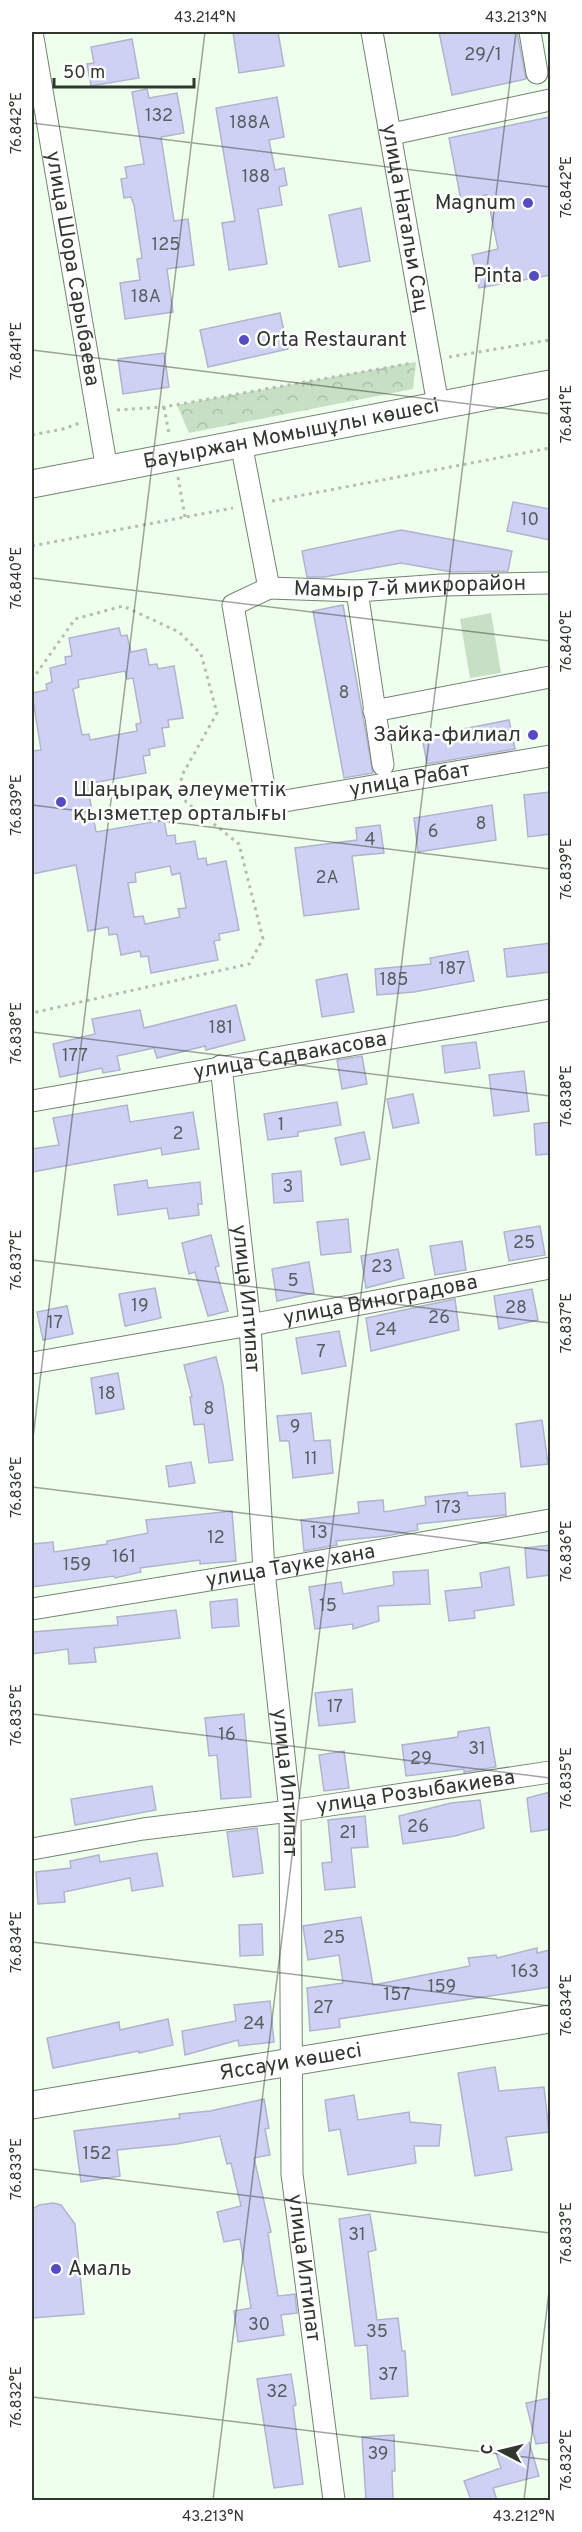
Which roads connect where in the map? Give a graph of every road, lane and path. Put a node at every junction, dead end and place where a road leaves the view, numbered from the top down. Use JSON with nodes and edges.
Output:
{"nodes":[{"id":1,"x":32,"y":32,"type":"edge"},
{"id":2,"x":372,"y":32,"type":"edge"},
{"id":3,"x":530,"y":32,"type":"edge"},
{"id":4,"x":537,"y":73,"type":"dead end"},
{"id":5,"x":550,"y":100,"type":"edge"},
{"id":6,"x":392,"y":134,"type":"junction"},
{"id":7,"x":550,"y":340,"type":"edge"},
{"id":8,"x":429,"y":360,"type":"junction"},
{"id":9,"x":550,"y":384,"type":"edge"},
{"id":10,"x":438,"y":405,"type":"junction"},
{"id":11,"x":164,"y":407,"type":"junction"},
{"id":12,"x":97,"y":416,"type":"junction"},
{"id":13,"x":32,"y":435,"type":"edge"},
{"id":14,"x":170,"y":436,"type":"dead end"},
{"id":15,"x":241,"y":443,"type":"junction"},
{"id":16,"x":550,"y":447,"type":"edge"},
{"id":17,"x":107,"y":470,"type":"junction"},
{"id":18,"x":177,"y":472,"type":"dead end"},
{"id":19,"x":32,"y":484,"type":"edge"},
{"id":20,"x":252,"y":504,"type":"junction"},
{"id":21,"x":185,"y":517,"type":"junction"},
{"id":22,"x":32,"y":546,"type":"edge"},
{"id":23,"x":550,"y":583,"type":"edge"},
{"id":24,"x":269,"y":588,"type":"junction"},
{"id":25,"x":357,"y":591,"type":"junction"},
{"id":26,"x":550,"y":677,"type":"edge"},
{"id":27,"x":32,"y":680,"type":"edge"},
{"id":28,"x":374,"y":711,"type":"junction"},
{"id":29,"x":550,"y":756,"type":"edge"},
{"id":30,"x":383,"y":765,"type":"dead end"},
{"id":31,"x":550,"y":1010,"type":"edge"},
{"id":32,"x":32,"y":1013,"type":"edge"},
{"id":33,"x":221,"y":1066,"type":"junction"},
{"id":34,"x":32,"y":1101,"type":"edge"},
{"id":35,"x":550,"y":1268,"type":"edge"},
{"id":36,"x":250,"y":1325,"type":"junction"},
{"id":37,"x":32,"y":1363,"type":"edge"},
{"id":38,"x":550,"y":1520,"type":"edge"},
{"id":39,"x":264,"y":1571,"type":"junction"},
{"id":40,"x":32,"y":1608,"type":"edge"},
{"id":41,"x":550,"y":1772,"type":"edge"},
{"id":42,"x":290,"y":1811,"type":"junction"},
{"id":43,"x":32,"y":1849,"type":"edge"},
{"id":44,"x":550,"y":2019,"type":"edge"},
{"id":45,"x":291,"y":2061,"type":"junction"},
{"id":46,"x":32,"y":2105,"type":"edge"},
{"id":47,"x":334,"y":2500,"type":"edge"}],
"edges":[{"from":1,"to":12,"type":"street","name":"улица Шора Сарыбаева"},
{"from":2,"to":6,"type":"street","name":"улица Натальи Сац"},
{"from":3,"to":4,"type":"street"},
{"from":5,"to":6,"type":"street"},
{"from":6,"to":8,"type":"street","name":"улица Натальи Сац"},
{"from":7,"to":8,"type":"path"},
{"from":8,"to":10,"type":"street","name":"улица Натальи Сац"},
{"from":8,"to":11,"type":"path"},
{"from":9,"to":10,"type":"main road","name":"Бауыржан Момышұлы көшесі"},
{"from":10,"to":15,"type":"main road","name":"Бауыржан Момышұлы көшесі"},
{"from":11,"to":12,"type":"path"},
{"from":11,"to":14,"type":"path"},
{"from":12,"to":13,"type":"path"},
{"from":12,"to":17,"type":"street","name":"улица Шора Сарыбаева"},
{"from":15,"to":17,"type":"main road","name":"Бауыржан Момышұлы көшесі"},
{"from":15,"to":20,"type":"street"},
{"from":16,"to":20,"type":"path"},
{"from":17,"to":19,"type":"main road","name":"Бауыржан Момышұлы көшесі"},
{"from":18,"to":21,"type":"path"},
{"from":20,"to":21,"type":"path"},
{"from":20,"to":24,"type":"street"},
{"from":21,"to":22,"type":"path"},
{"from":23,"to":25,"type":"street","name":"Мамыр 7-й микрорайон"},
{"from":24,"to":25,"type":"street","name":"Мамыр 7-й микрорайон"},
{"from":24,"to":29,"type":"street","name":"улица Рабат"},
{"from":25,"to":28,"type":"street"},
{"from":26,"to":28,"type":"street"},
{"from":27,"to":32,"type":"path"},
{"from":28,"to":30,"type":"street"},
{"from":31,"to":33,"type":"street","name":"улица Садвакасова"},
{"from":33,"to":34,"type":"street","name":"улица Садвакасова"},
{"from":33,"to":36,"type":"street","name":"улица Илтипат"},
{"from":35,"to":36,"type":"street","name":"улица Виноградова"},
{"from":36,"to":37,"type":"street","name":"улица Виноградова"},
{"from":36,"to":39,"type":"street","name":"улица Илтипат"},
{"from":38,"to":39,"type":"street","name":"улица Тауке хана"},
{"from":39,"to":40,"type":"street","name":"улица Тауке хана"},
{"from":39,"to":42,"type":"street","name":"улица Илтипат"},
{"from":41,"to":42,"type":"street","name":"улица Розыбакиева"},
{"from":42,"to":43,"type":"street","name":"улица Розыбакиева"},
{"from":42,"to":45,"type":"street","name":"улица Илтипат"},
{"from":44,"to":45,"type":"main road","name":"Яссауи көшесі"},
{"from":45,"to":46,"type":"main road","name":"Яссауи көшесі"},
{"from":45,"to":47,"type":"street","name":"улица Илтипат"}]}
